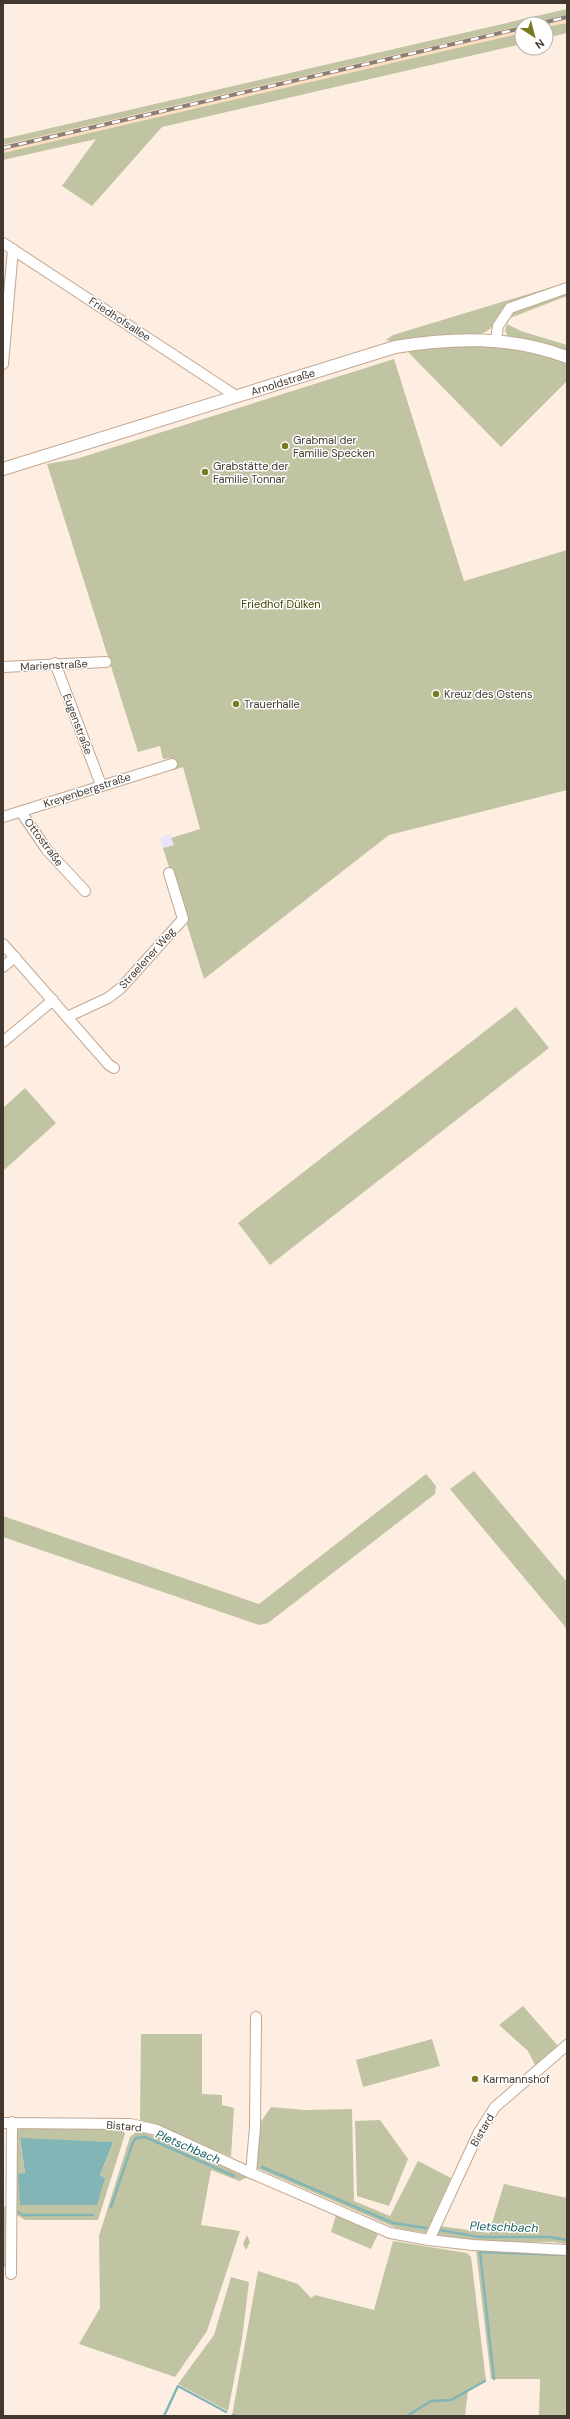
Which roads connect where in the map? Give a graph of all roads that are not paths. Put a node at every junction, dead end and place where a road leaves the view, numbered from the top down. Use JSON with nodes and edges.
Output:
{"nodes":[{"id":1,"x":3,"y":242,"type":"edge"},
{"id":2,"x":13,"y":249,"type":"junction"},
{"id":3,"x":567,"y":288,"type":"edge"},
{"id":4,"x":496,"y":340,"type":"junction"},
{"id":5,"x":567,"y":357,"type":"edge"},
{"id":6,"x":3,"y":364,"type":"edge"},
{"id":7,"x":236,"y":396,"type":"junction"},
{"id":8,"x":3,"y":469,"type":"edge"},
{"id":9,"x":106,"y":662,"type":"dead end"},
{"id":10,"x":55,"y":663,"type":"junction"},
{"id":11,"x":3,"y":667,"type":"edge"},
{"id":12,"x":172,"y":764,"type":"dead end"},
{"id":13,"x":101,"y":785,"type":"junction"},
{"id":14,"x":21,"y":812,"type":"junction"},
{"id":15,"x":3,"y":817,"type":"edge"},
{"id":16,"x":169,"y":873,"type":"dead end"},
{"id":17,"x":85,"y":890,"type":"dead end"},
{"id":18,"x":3,"y":944,"type":"edge"},
{"id":19,"x":15,"y":957,"type":"junction"},
{"id":20,"x":3,"y":967,"type":"edge"},
{"id":21,"x":53,"y":1000,"type":"junction"},
{"id":22,"x":67,"y":1017,"type":"junction"},
{"id":23,"x":3,"y":1042,"type":"edge"},
{"id":24,"x":114,"y":1068,"type":"dead end"},
{"id":25,"x":256,"y":2017,"type":"dead end"},
{"id":26,"x":567,"y":2045,"type":"edge"},
{"id":27,"x":8,"y":2123,"type":"edge"},
{"id":28,"x":251,"y":2173,"type":"junction"},
{"id":29,"x":429,"y":2240,"type":"junction"},
{"id":30,"x":567,"y":2250,"type":"edge"},
{"id":31,"x":11,"y":2274,"type":"dead end"}],
"edges":[{"from":1,"to":2,"type":"street","name":"Friedhofsallee"},
{"from":2,"to":6,"type":"street"},
{"from":2,"to":7,"type":"street","name":"Friedhofsallee"},
{"from":3,"to":4,"type":"street"},
{"from":4,"to":5,"type":"street","name":"Arnoldstraße"},
{"from":4,"to":7,"type":"street","name":"Arnoldstraße"},
{"from":7,"to":8,"type":"street","name":"Arnoldstraße"},
{"from":9,"to":10,"type":"street","name":"Marienstraße"},
{"from":10,"to":11,"type":"street","name":"Marienstraße"},
{"from":10,"to":13,"type":"street","name":"Eugenstraße"},
{"from":12,"to":13,"type":"street","name":"Kreyenbergstraße"},
{"from":13,"to":14,"type":"street","name":"Kreyenbergstraße"},
{"from":14,"to":15,"type":"street","name":"Kreyenbergstraße"},
{"from":14,"to":17,"type":"street","name":"Ottostraße"},
{"from":16,"to":22,"type":"street","name":"Straelener Weg"},
{"from":18,"to":19,"type":"street"},
{"from":19,"to":20,"type":"street"},
{"from":19,"to":21,"type":"street"},
{"from":21,"to":22,"type":"street"},
{"from":21,"to":23,"type":"street"},
{"from":22,"to":24,"type":"street"},
{"from":25,"to":28,"type":"street"},
{"from":26,"to":29,"type":"street","name":"Bistard"},
{"from":27,"to":28,"type":"street","name":"Bistard"},
{"from":27,"to":31,"type":"street","name":"Bistard"},
{"from":28,"to":29,"type":"street","name":"Bistard"},
{"from":29,"to":30,"type":"street","name":"Bistard"}]}
